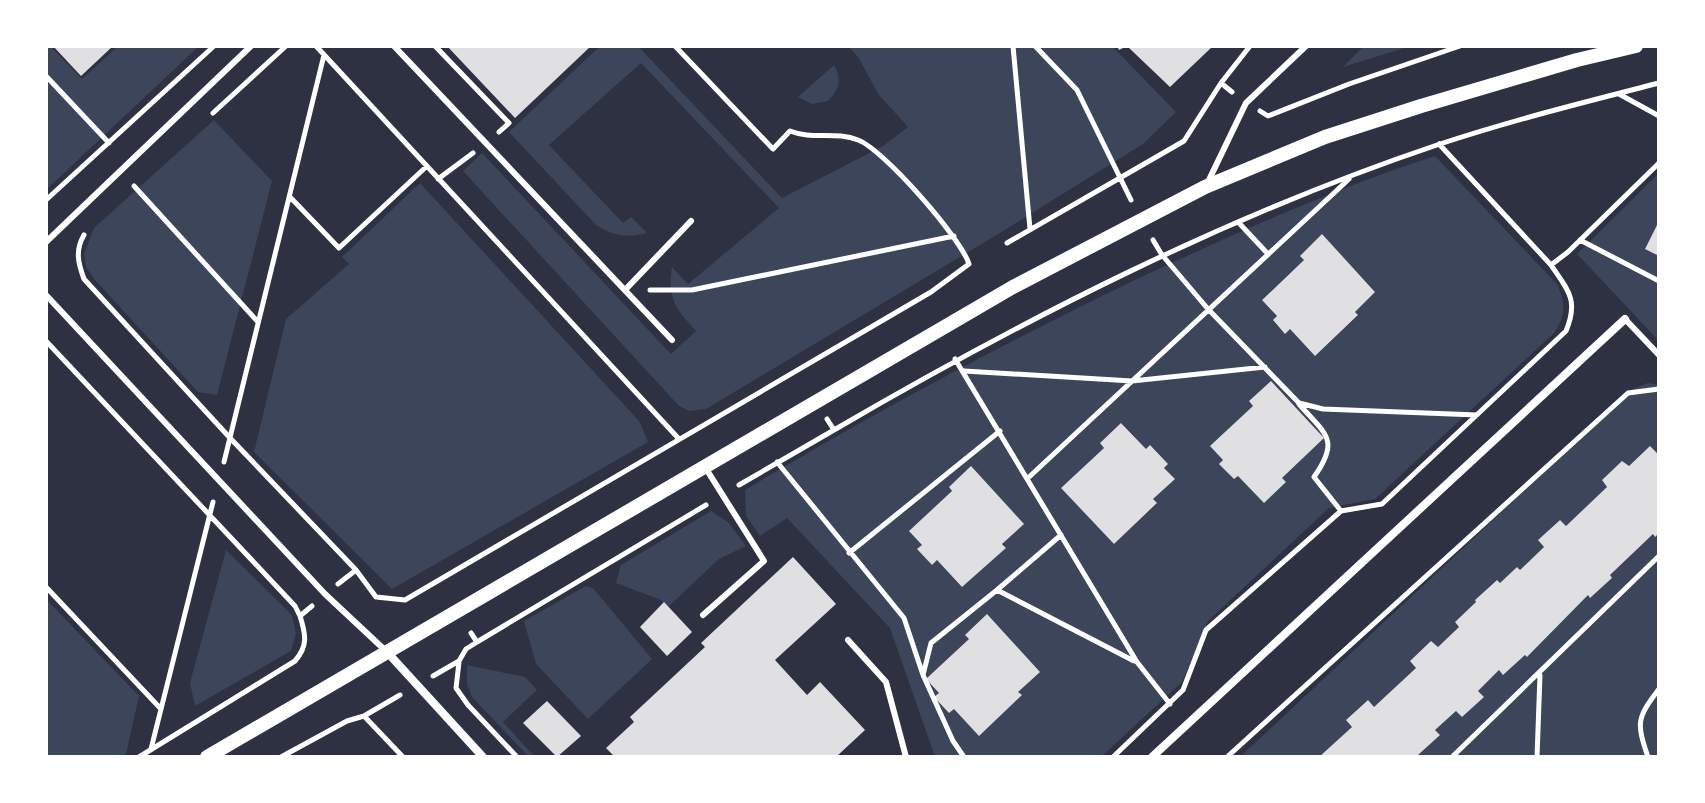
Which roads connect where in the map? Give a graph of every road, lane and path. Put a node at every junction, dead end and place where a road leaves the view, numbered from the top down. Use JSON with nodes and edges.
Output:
{"nodes":[{"id":1,"x":214,"y":46,"type":"edge"},
{"id":2,"x":251,"y":46,"type":"edge"},
{"id":3,"x":286,"y":46,"type":"edge"},
{"id":4,"x":316,"y":46,"type":"edge"},
{"id":5,"x":394,"y":46,"type":"edge"},
{"id":6,"x":675,"y":46,"type":"edge"},
{"id":7,"x":1013,"y":46,"type":"edge"},
{"id":8,"x":1035,"y":46,"type":"edge"},
{"id":9,"x":1250,"y":46,"type":"edge"},
{"id":10,"x":1306,"y":46,"type":"edge"},
{"id":11,"x":1636,"y":46,"type":"edge"},
{"id":12,"x":1575,"y":53,"type":"edge"},
{"id":13,"x":324,"y":55,"type":"junction"},
{"id":14,"x":46,"y":76,"type":"edge"},
{"id":15,"x":1221,"y":83,"type":"dead end"},
{"id":16,"x":1659,"y":83,"type":"edge"},
{"id":17,"x":1618,"y":94,"type":"junction"},
{"id":18,"x":1659,"y":116,"type":"edge"},
{"id":19,"x":204,"y":122,"type":"dead end"},
{"id":20,"x":109,"y":143,"type":"junction"},
{"id":21,"x":1439,"y":144,"type":"junction"},
{"id":22,"x":1659,"y":163,"type":"edge"},
{"id":23,"x":427,"y":166,"type":"junction"},
{"id":24,"x":1354,"y":175,"type":"junction"},
{"id":25,"x":145,"y":176,"type":"dead end"},
{"id":26,"x":1205,"y":187,"type":"junction"},
{"id":27,"x":46,"y":200,"type":"edge"},
{"id":28,"x":1142,"y":220,"type":"junction"},
{"id":29,"x":691,"y":221,"type":"dead end"},
{"id":30,"x":1239,"y":223,"type":"junction"},
{"id":31,"x":87,"y":227,"type":"dead end"},
{"id":32,"x":1030,"y":229,"type":"dead end"},
{"id":33,"x":954,"y":236,"type":"junction"},
{"id":34,"x":1580,"y":240,"type":"junction"},
{"id":35,"x":46,"y":242,"type":"edge"},
{"id":36,"x":1268,"y":254,"type":"junction"},
{"id":37,"x":1162,"y":255,"type":"junction"},
{"id":38,"x":1551,"y":265,"type":"junction"},
{"id":39,"x":1659,"y":281,"type":"edge"},
{"id":40,"x":625,"y":290,"type":"junction"},
{"id":41,"x":46,"y":295,"type":"edge"},
{"id":42,"x":1208,"y":309,"type":"junction"},
{"id":43,"x":1625,"y":319,"type":"joint"},
{"id":44,"x":258,"y":322,"type":"dead end"},
{"id":45,"x":672,"y":340,"type":"dead end"},
{"id":46,"x":46,"y":341,"type":"edge"},
{"id":47,"x":1659,"y":355,"type":"edge"},
{"id":48,"x":955,"y":359,"type":"junction"},
{"id":49,"x":1266,"y":367,"type":"junction"},
{"id":50,"x":796,"y":371,"type":"junction"},
{"id":51,"x":964,"y":371,"type":"junction"},
{"id":52,"x":1132,"y":381,"type":"junction"},
{"id":53,"x":1659,"y":389,"type":"edge"},
{"id":54,"x":816,"y":401,"type":"junction"},
{"id":55,"x":1299,"y":403,"type":"junction"},
{"id":56,"x":1478,"y":415,"type":"junction"},
{"id":57,"x":834,"y":430,"type":"junction"},
{"id":58,"x":1000,"y":431,"type":"junction"},
{"id":59,"x":679,"y":439,"type":"junction"},
{"id":60,"x":777,"y":462,"type":"junction"},
{"id":61,"x":705,"y":467,"type":"junction"},
{"id":62,"x":1028,"y":478,"type":"junction"},
{"id":63,"x":723,"y":495,"type":"junction"},
{"id":64,"x":1341,"y":511,"type":"junction"},
{"id":65,"x":1061,"y":535,"type":"junction"},
{"id":66,"x":849,"y":553,"type":"junction"},
{"id":67,"x":1659,"y":556,"type":"edge"},
{"id":68,"x":356,"y":570,"type":"junction"},
{"id":69,"x":46,"y":587,"type":"edge"},
{"id":70,"x":997,"y":590,"type":"junction"},
{"id":71,"x":325,"y":594,"type":"junction"},
{"id":72,"x":703,"y":615,"type":"dead end"},
{"id":73,"x":300,"y":616,"type":"junction"},
{"id":74,"x":471,"y":633,"type":"dead end"},
{"id":75,"x":848,"y":640,"type":"dead end"},
{"id":76,"x":477,"y":642,"type":"junction"},
{"id":77,"x":387,"y":652,"type":"junction"},
{"id":78,"x":459,"y":661,"type":"junction"},
{"id":79,"x":1137,"y":662,"type":"junction"},
{"id":80,"x":1540,"y":674,"type":"junction"},
{"id":81,"x":923,"y":675,"type":"junction"},
{"id":82,"x":417,"y":686,"type":"junction"},
{"id":83,"x":1659,"y":689,"type":"edge"},
{"id":84,"x":1170,"y":704,"type":"junction"},
{"id":85,"x":161,"y":709,"type":"dead end"},
{"id":86,"x":364,"y":716,"type":"junction"},
{"id":87,"x":139,"y":757,"type":"edge"},
{"id":88,"x":207,"y":757,"type":"edge"},
{"id":89,"x":281,"y":757,"type":"edge"},
{"id":90,"x":403,"y":757,"type":"edge"},
{"id":91,"x":483,"y":757,"type":"edge"},
{"id":92,"x":517,"y":757,"type":"edge"},
{"id":93,"x":906,"y":757,"type":"edge"},
{"id":94,"x":964,"y":757,"type":"edge"},
{"id":95,"x":1113,"y":757,"type":"edge"},
{"id":96,"x":1152,"y":757,"type":"edge"},
{"id":97,"x":1227,"y":757,"type":"edge"},
{"id":98,"x":1452,"y":757,"type":"edge"},
{"id":99,"x":1537,"y":757,"type":"edge"},
{"id":100,"x":1648,"y":757,"type":"edge"}],
"edges":[{"from":1,"to":20,"type":"path"},
{"from":2,"to":35,"type":"lane"},
{"from":3,"to":19,"type":"path"},
{"from":4,"to":13,"type":"path"},
{"from":5,"to":40,"type":"lane"},
{"from":6,"to":33,"type":"path"},
{"from":7,"to":32,"type":"path"},
{"from":8,"to":28,"type":"path"},
{"from":9,"to":15,"type":"path"},
{"from":10,"to":26,"type":"lane"},
{"from":11,"to":12,"type":"street"},
{"from":12,"to":26,"type":"street"},
{"from":13,"to":23,"type":"path"},
{"from":13,"to":23,"type":"path"},
{"from":14,"to":20,"type":"path"},
{"from":16,"to":17,"type":"path"},
{"from":17,"to":18,"type":"path"},
{"from":17,"to":21,"type":"path"},
{"from":20,"to":27,"type":"path"},
{"from":21,"to":24,"type":"path"},
{"from":21,"to":38,"type":"path"},
{"from":22,"to":34,"type":"path"},
{"from":23,"to":59,"type":"path"},
{"from":24,"to":30,"type":"path"},
{"from":24,"to":36,"type":"path"},
{"from":25,"to":44,"type":"path"},
{"from":26,"to":28,"type":"street"},
{"from":28,"to":37,"type":"path"},
{"from":28,"to":54,"type":"street"},
{"from":29,"to":40,"type":"lane"},
{"from":30,"to":36,"type":"path"},
{"from":30,"to":37,"type":"path"},
{"from":31,"to":68,"type":"path"},
{"from":33,"to":40,"type":"path"},
{"from":33,"to":50,"type":"path"},
{"from":34,"to":38,"type":"path"},
{"from":34,"to":39,"type":"path"},
{"from":36,"to":42,"type":"path"},
{"from":37,"to":42,"type":"path"},
{"from":37,"to":48,"type":"path"},
{"from":38,"to":56,"type":"path"},
{"from":40,"to":45,"type":"lane"},
{"from":41,"to":71,"type":"lane"},
{"from":42,"to":49,"type":"path"},
{"from":42,"to":52,"type":"path"},
{"from":43,"to":47,"type":"lane"},
{"from":43,"to":96,"type":"street"},
{"from":46,"to":73,"type":"path"},
{"from":48,"to":51,"type":"path"},
{"from":48,"to":57,"type":"path"},
{"from":49,"to":52,"type":"path"},
{"from":49,"to":55,"type":"path"},
{"from":50,"to":54,"type":"path"},
{"from":50,"to":59,"type":"path"},
{"from":51,"to":52,"type":"path"},
{"from":51,"to":58,"type":"path"},
{"from":52,"to":62,"type":"path"},
{"from":53,"to":97,"type":"path"},
{"from":54,"to":57,"type":"path"},
{"from":54,"to":61,"type":"street"},
{"from":55,"to":56,"type":"path"},
{"from":55,"to":64,"type":"path"},
{"from":56,"to":64,"type":"path"},
{"from":57,"to":60,"type":"path"},
{"from":58,"to":62,"type":"path"},
{"from":58,"to":66,"type":"path"},
{"from":59,"to":68,"type":"path"},
{"from":60,"to":63,"type":"path"},
{"from":60,"to":66,"type":"path"},
{"from":61,"to":63,"type":"lane"},
{"from":61,"to":77,"type":"street"},
{"from":62,"to":65,"type":"path"},
{"from":63,"to":72,"type":"lane"},
{"from":63,"to":76,"type":"path"},
{"from":64,"to":84,"type":"path"},
{"from":65,"to":70,"type":"path"},
{"from":65,"to":79,"type":"path"},
{"from":66,"to":81,"type":"path"},
{"from":67,"to":80,"type":"path"},
{"from":68,"to":71,"type":"path"},
{"from":69,"to":85,"type":"path"},
{"from":70,"to":79,"type":"path"},
{"from":70,"to":81,"type":"path"},
{"from":71,"to":73,"type":"path"},
{"from":71,"to":77,"type":"lane"},
{"from":73,"to":87,"type":"path"},
{"from":74,"to":76,"type":"path"},
{"from":75,"to":93,"type":"lane"},
{"from":76,"to":78,"type":"path"},
{"from":77,"to":82,"type":"street"},
{"from":77,"to":88,"type":"street"},
{"from":78,"to":82,"type":"path"},
{"from":78,"to":92,"type":"path"},
{"from":79,"to":84,"type":"path"},
{"from":80,"to":98,"type":"path"},
{"from":80,"to":99,"type":"path"},
{"from":81,"to":94,"type":"path"},
{"from":82,"to":86,"type":"path"},
{"from":82,"to":91,"type":"street"},
{"from":83,"to":100,"type":"path"},
{"from":84,"to":95,"type":"path"},
{"from":86,"to":89,"type":"path"},
{"from":86,"to":90,"type":"path"}]}
